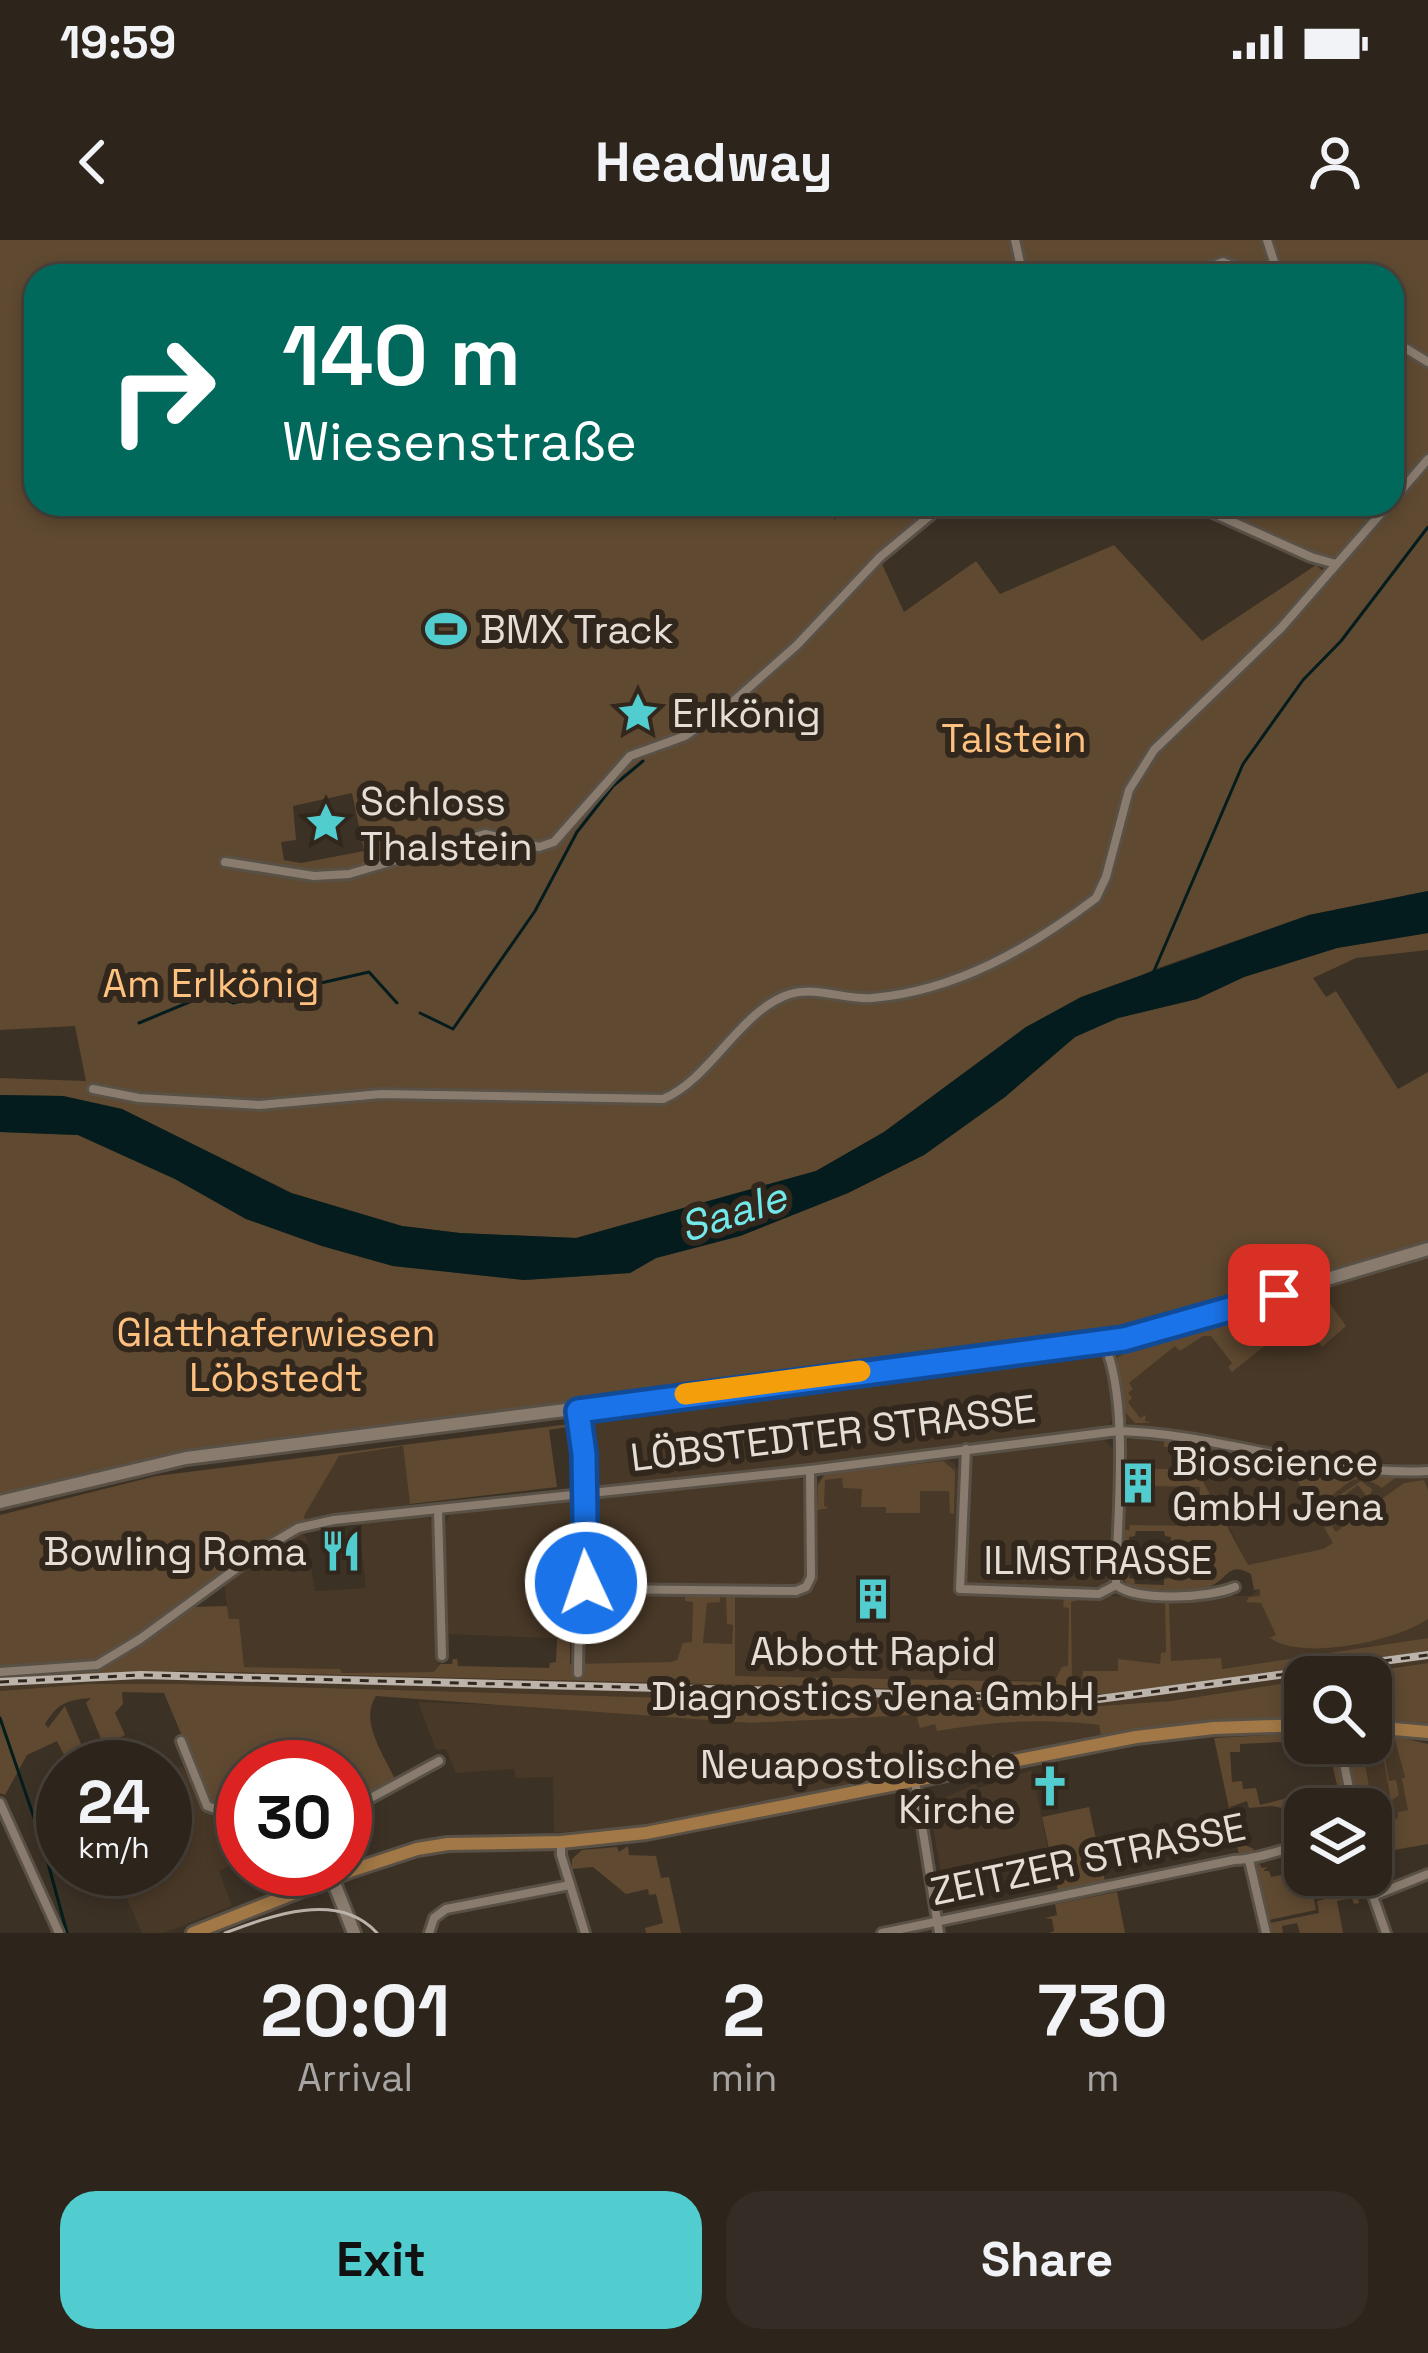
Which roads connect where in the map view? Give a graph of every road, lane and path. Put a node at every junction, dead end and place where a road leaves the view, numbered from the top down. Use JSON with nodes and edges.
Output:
{"nodes":[{"id":1,"x":1428,"y":459,"type":"edge"},
{"id":2,"x":1404,"y":487,"type":"edge"},
{"id":3,"x":930,"y":516,"type":"edge"},
{"id":4,"x":1220,"y":516,"type":"edge"},
{"id":5,"x":1379,"y":516,"type":"edge"},
{"id":6,"x":1338,"y":564,"type":"junction"},
{"id":7,"x":225,"y":862,"type":"dead end"},
{"id":8,"x":93,"y":1089,"type":"dead end"},
{"id":9,"x":1428,"y":1250,"type":"edge"},
{"id":10,"x":1103,"y":1341,"type":"junction"},
{"id":11,"x":578,"y":1411,"type":"junction"},
{"id":12,"x":1118,"y":1431,"type":"junction"},
{"id":13,"x":966,"y":1449,"type":"junction"},
{"id":14,"x":810,"y":1470,"type":"junction"},
{"id":15,"x":1428,"y":1471,"type":"edge"},
{"id":16,"x":583,"y":1492,"type":"junction"},
{"id":17,"x":0,"y":1502,"type":"edge"},
{"id":18,"x":438,"y":1510,"type":"junction"},
{"id":19,"x":1116,"y":1585,"type":"junction"},
{"id":20,"x":1235,"y":1587,"type":"dead end"},
{"id":21,"x":593,"y":1589,"type":"junction"},
{"id":22,"x":442,"y":1656,"type":"dead end"},
{"id":23,"x":0,"y":1672,"type":"edge"},
{"id":24,"x":578,"y":1673,"type":"dead end"},
{"id":25,"x":1284,"y":1726,"type":"edge"},
{"id":26,"x":1392,"y":1728,"type":"edge"},
{"id":27,"x":1428,"y":1732,"type":"edge"},
{"id":28,"x":439,"y":1761,"type":"dead end"},
{"id":29,"x":192,"y":1768,"type":"edge"},
{"id":30,"x":915,"y":1781,"type":"junction"},
{"id":31,"x":372,"y":1797,"type":"edge"},
{"id":32,"x":1,"y":1807,"type":"edge"},
{"id":33,"x":216,"y":1809,"type":"edge"},
{"id":34,"x":561,"y":1842,"type":"junction"},
{"id":35,"x":1284,"y":1849,"type":"edge"},
{"id":36,"x":1249,"y":1860,"type":"junction"},
{"id":37,"x":372,"y":1864,"type":"edge"},
{"id":38,"x":1428,"y":1874,"type":"edge"},
{"id":39,"x":570,"y":1885,"type":"junction"},
{"id":40,"x":281,"y":1896,"type":"edge"},
{"id":41,"x":340,"y":1896,"type":"edge"},
{"id":42,"x":343,"y":1896,"type":"edge"},
{"id":43,"x":343,"y":1909,"type":"junction"},
{"id":44,"x":938,"y":1921,"type":"junction"},
{"id":45,"x":59,"y":1933,"type":"edge"},
{"id":46,"x":193,"y":1933,"type":"edge"},
{"id":47,"x":354,"y":1933,"type":"edge"},
{"id":48,"x":429,"y":1933,"type":"edge"},
{"id":49,"x":585,"y":1933,"type":"edge"},
{"id":50,"x":882,"y":1933,"type":"edge"},
{"id":51,"x":939,"y":1933,"type":"edge"},
{"id":52,"x":1266,"y":1933,"type":"edge"},
{"id":53,"x":1386,"y":1933,"type":"edge"}],
"edges":[{"from":1,"to":2,"type":"street"},
{"from":3,"to":7,"type":"street"},
{"from":4,"to":6,"type":"street"},
{"from":5,"to":6,"type":"street"},
{"from":6,"to":8,"type":"street"},
{"from":9,"to":10,"type":"street"},
{"from":10,"to":11,"type":"street"},
{"from":10,"to":12,"type":"street"},
{"from":11,"to":16,"type":"street"},
{"from":11,"to":17,"type":"street"},
{"from":12,"to":13,"type":"street","name":"LÖBSTEDTER STRASSE"},
{"from":12,"to":15,"type":"street","name":"LÖBSTEDTER STRASSE"},
{"from":12,"to":19,"type":"street"},
{"from":13,"to":14,"type":"street","name":"LÖBSTEDTER STRASSE"},
{"from":13,"to":19,"type":"street","name":"ILMSTRASSE"},
{"from":14,"to":16,"type":"street","name":"LÖBSTEDTER STRASSE"},
{"from":14,"to":21,"type":"street"},
{"from":16,"to":18,"type":"street","name":"LÖBSTEDTER STRASSE"},
{"from":16,"to":21,"type":"street"},
{"from":18,"to":22,"type":"street"},
{"from":18,"to":23,"type":"street","name":"LÖBSTEDTER STRASSE"},
{"from":19,"to":20,"type":"street","name":"ILMSTRASSE"},
{"from":21,"to":24,"type":"street"},
{"from":25,"to":30,"type":"main road"},
{"from":26,"to":27,"type":"main road"},
{"from":28,"to":31,"type":"street"},
{"from":29,"to":33,"type":"street"},
{"from":30,"to":34,"type":"main road"},
{"from":30,"to":44,"type":"street"},
{"from":32,"to":45,"type":"street"},
{"from":34,"to":37,"type":"main road"},
{"from":34,"to":39,"type":"street"},
{"from":35,"to":36,"type":"street","name":"ZEITZER STRASSE"},
{"from":36,"to":44,"type":"street","name":"ZEITZER STRASSE"},
{"from":36,"to":52,"type":"street"},
{"from":38,"to":53,"type":"street"},
{"from":39,"to":48,"type":"street"},
{"from":39,"to":49,"type":"street"},
{"from":40,"to":46,"type":"main road"},
{"from":41,"to":43,"type":"street"},
{"from":42,"to":43,"type":"street"},
{"from":43,"to":47,"type":"street"},
{"from":44,"to":50,"type":"street","name":"ZEITZER STRASSE"},
{"from":44,"to":51,"type":"street"}]}
